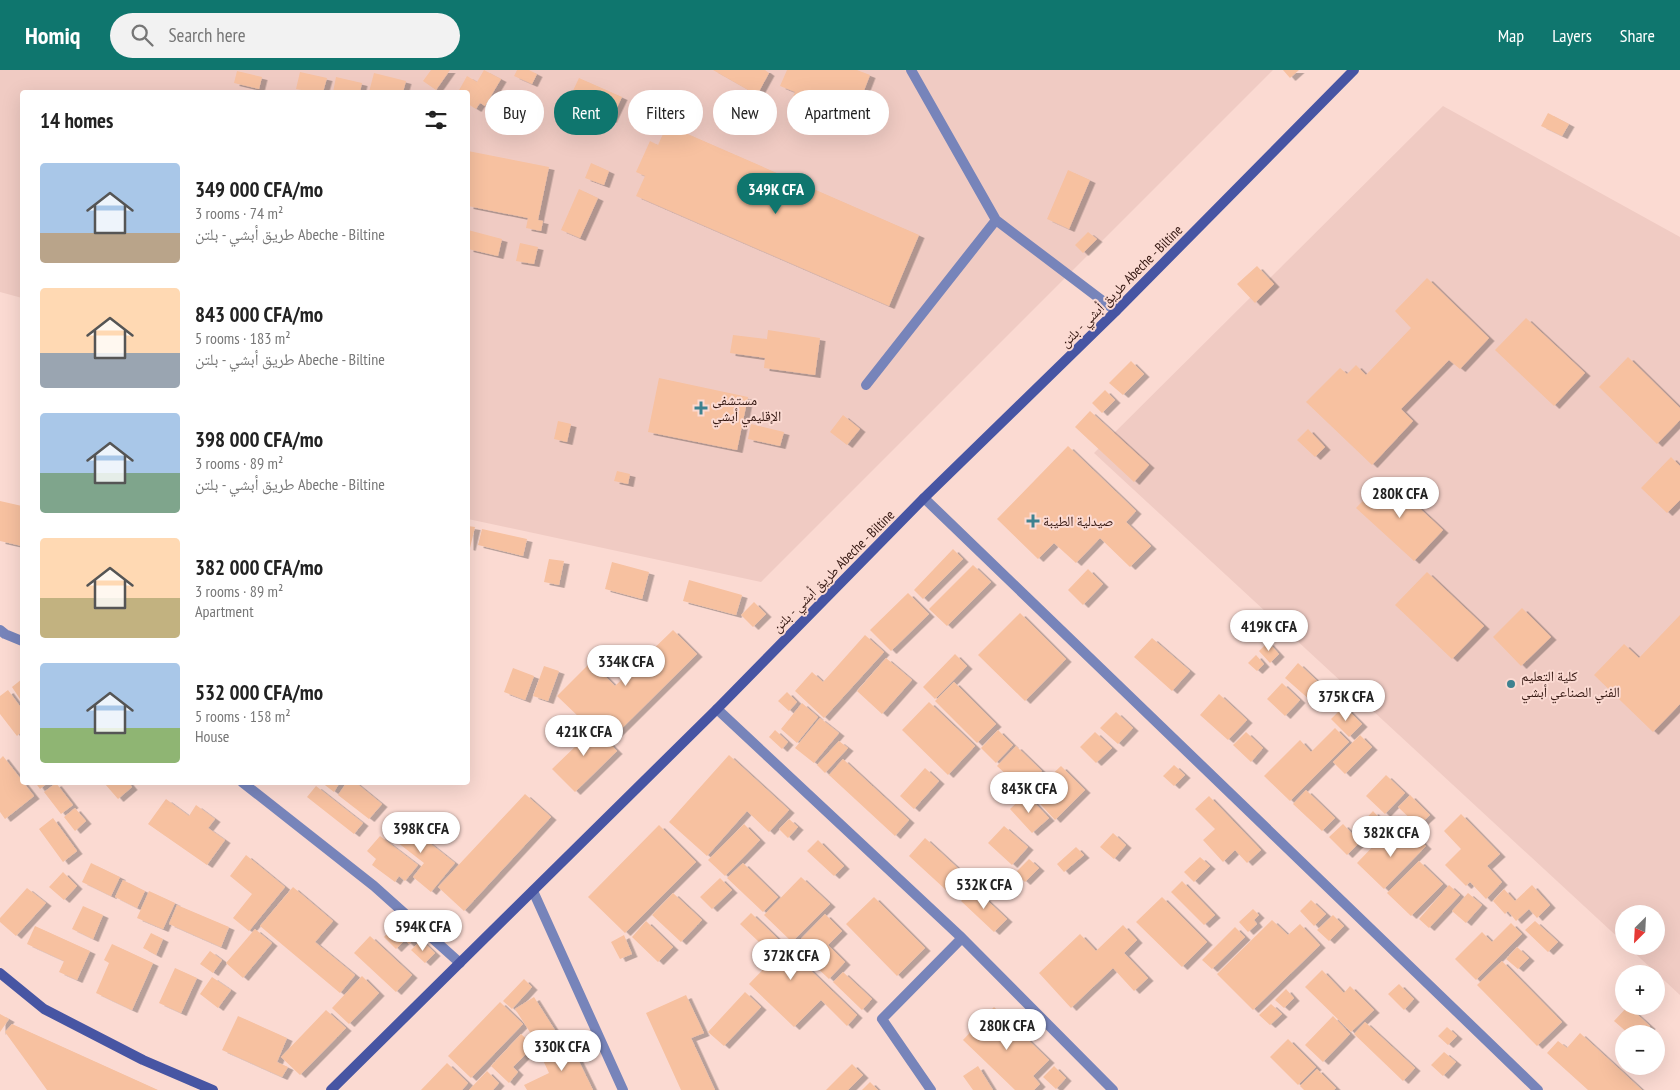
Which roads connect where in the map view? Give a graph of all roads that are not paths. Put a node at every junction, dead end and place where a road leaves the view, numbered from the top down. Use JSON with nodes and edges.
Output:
{"nodes":[{"id":1,"x":911,"y":70,"type":"edge"},
{"id":2,"x":1354,"y":70,"type":"edge"},
{"id":3,"x":996,"y":220,"type":"junction"},
{"id":4,"x":1116,"y":312,"type":"junction"},
{"id":5,"x":866,"y":385,"type":"dead end"},
{"id":6,"x":924,"y":498,"type":"junction"},
{"id":7,"x":0,"y":630,"type":"edge"},
{"id":8,"x":20,"y":640,"type":"edge"},
{"id":9,"x":716,"y":709,"type":"junction"},
{"id":10,"x":246,"y":785,"type":"edge"},
{"id":11,"x":533,"y":891,"type":"junction"},
{"id":12,"x":962,"y":938,"type":"junction"},
{"id":13,"x":460,"y":963,"type":"junction"},
{"id":14,"x":0,"y":974,"type":"edge"},
{"id":15,"x":213,"y":1090,"type":"edge"},
{"id":16,"x":331,"y":1090,"type":"edge"},
{"id":17,"x":623,"y":1090,"type":"edge"},
{"id":18,"x":931,"y":1090,"type":"edge"},
{"id":19,"x":1113,"y":1090,"type":"edge"},
{"id":20,"x":1538,"y":1090,"type":"edge"}],
"edges":[{"from":1,"to":3,"type":"street"},
{"from":2,"to":4,"type":"main road","name":"طريق أبشي - بلتن Abeche - Biltine"},
{"from":3,"to":4,"type":"street"},
{"from":3,"to":5,"type":"street"},
{"from":4,"to":6,"type":"main road","name":"طريق أبشي - بلتن Abeche - Biltine"},
{"from":6,"to":9,"type":"main road","name":"طريق أبشي - بلتن Abeche - Biltine"},
{"from":6,"to":20,"type":"street"},
{"from":7,"to":8,"type":"street"},
{"from":9,"to":11,"type":"main road","name":"طريق أبشي - بلتن Abeche - Biltine"},
{"from":9,"to":12,"type":"street"},
{"from":10,"to":13,"type":"street"},
{"from":11,"to":13,"type":"main road","name":"طريق أبشي - بلتن Abeche - Biltine"},
{"from":11,"to":17,"type":"street"},
{"from":12,"to":18,"type":"street"},
{"from":12,"to":19,"type":"street"},
{"from":13,"to":16,"type":"main road","name":"طريق أبشي - بلتن Abeche - Biltine"},
{"from":14,"to":15,"type":"main road"}]}
